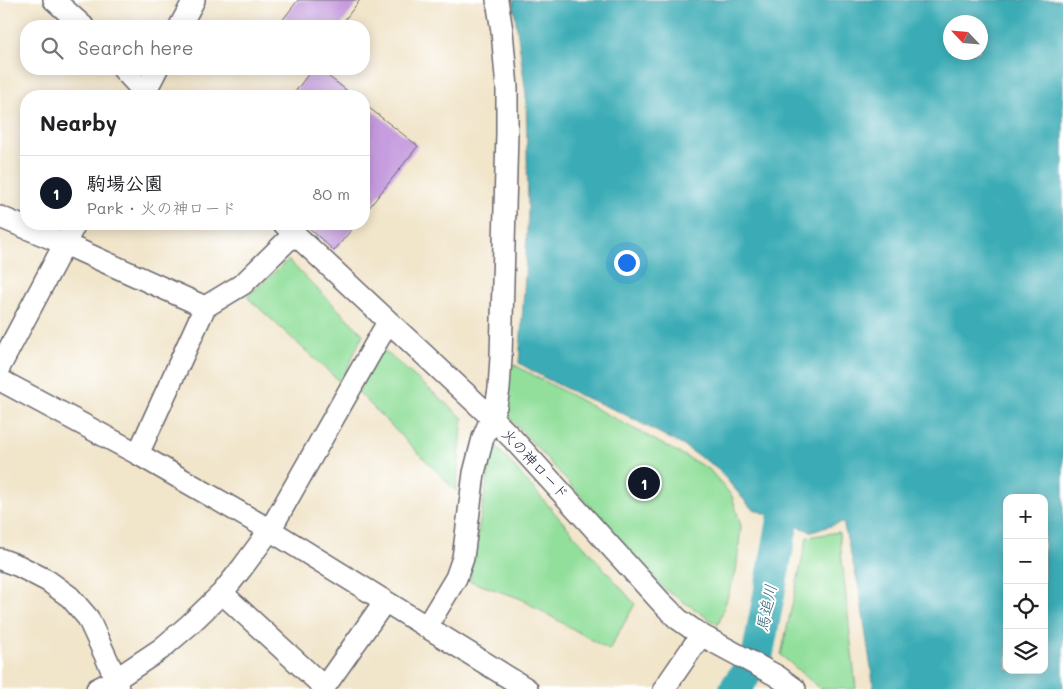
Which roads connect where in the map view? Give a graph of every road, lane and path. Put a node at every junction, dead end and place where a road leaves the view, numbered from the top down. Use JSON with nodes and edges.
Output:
{"nodes":[{"id":1,"x":54,"y":0,"type":"edge"},
{"id":2,"x":194,"y":0,"type":"edge"},
{"id":3,"x":496,"y":0,"type":"edge"},
{"id":4,"x":76,"y":20,"type":"edge"},
{"id":5,"x":183,"y":20,"type":"edge"},
{"id":6,"x":128,"y":75,"type":"edge"},
{"id":7,"x":154,"y":75,"type":"edge"},
{"id":8,"x":141,"y":90,"type":"edge"},
{"id":9,"x":147,"y":90,"type":"edge"},
{"id":10,"x":0,"y":217,"type":"edge"},
{"id":11,"x":20,"y":225,"type":"edge"},
{"id":12,"x":31,"y":230,"type":"edge"},
{"id":13,"x":72,"y":230,"type":"edge"},
{"id":14,"x":288,"y":230,"type":"edge"},
{"id":15,"x":290,"y":230,"type":"edge"},
{"id":16,"x":64,"y":244,"type":"junction"},
{"id":17,"x":205,"y":307,"type":"junction"},
{"id":18,"x":388,"y":322,"type":"junction"},
{"id":19,"x":0,"y":366,"type":"edge"},
{"id":20,"x":0,"y":380,"type":"edge"},
{"id":21,"x":492,"y":418,"type":"junction"},
{"id":22,"x":138,"y":454,"type":"junction"},
{"id":23,"x":270,"y":530,"type":"junction"},
{"id":24,"x":0,"y":559,"type":"edge"},
{"id":25,"x":222,"y":593,"type":"junction"},
{"id":26,"x":385,"y":601,"type":"junction"},
{"id":27,"x":427,"y":626,"type":"junction"},
{"id":28,"x":709,"y":639,"type":"junction"},
{"id":29,"x":501,"y":683,"type":"edge"},
{"id":30,"x":117,"y":684,"type":"edge"},
{"id":31,"x":323,"y":688,"type":"edge"},
{"id":32,"x":97,"y":689,"type":"edge"},
{"id":33,"x":526,"y":689,"type":"edge"},
{"id":34,"x":664,"y":689,"type":"edge"},
{"id":35,"x":795,"y":689,"type":"edge"}],
"edges":[{"from":1,"to":4,"type":"street"},
{"from":2,"to":5,"type":"street"},
{"from":3,"to":21,"type":"street"},
{"from":6,"to":8,"type":"street"},
{"from":7,"to":9,"type":"street"},
{"from":10,"to":11,"type":"street"},
{"from":12,"to":16,"type":"street"},
{"from":13,"to":16,"type":"street"},
{"from":14,"to":17,"type":"street"},
{"from":15,"to":18,"type":"street","name":"火の神ロード"},
{"from":16,"to":17,"type":"street"},
{"from":16,"to":19,"type":"street"},
{"from":17,"to":22,"type":"street"},
{"from":18,"to":21,"type":"street","name":"火の神ロード"},
{"from":18,"to":23,"type":"street"},
{"from":20,"to":22,"type":"street"},
{"from":21,"to":27,"type":"street"},
{"from":21,"to":28,"type":"street","name":"火の神ロード"},
{"from":22,"to":23,"type":"street"},
{"from":23,"to":25,"type":"street"},
{"from":23,"to":26,"type":"street"},
{"from":24,"to":30,"type":"street"},
{"from":25,"to":30,"type":"street"},
{"from":25,"to":31,"type":"street"},
{"from":26,"to":27,"type":"street"},
{"from":26,"to":31,"type":"street"},
{"from":27,"to":29,"type":"street"},
{"from":28,"to":34,"type":"street"},
{"from":28,"to":35,"type":"street","name":"火の神ロード"},
{"from":29,"to":33,"type":"street"},
{"from":30,"to":32,"type":"street"}]}
